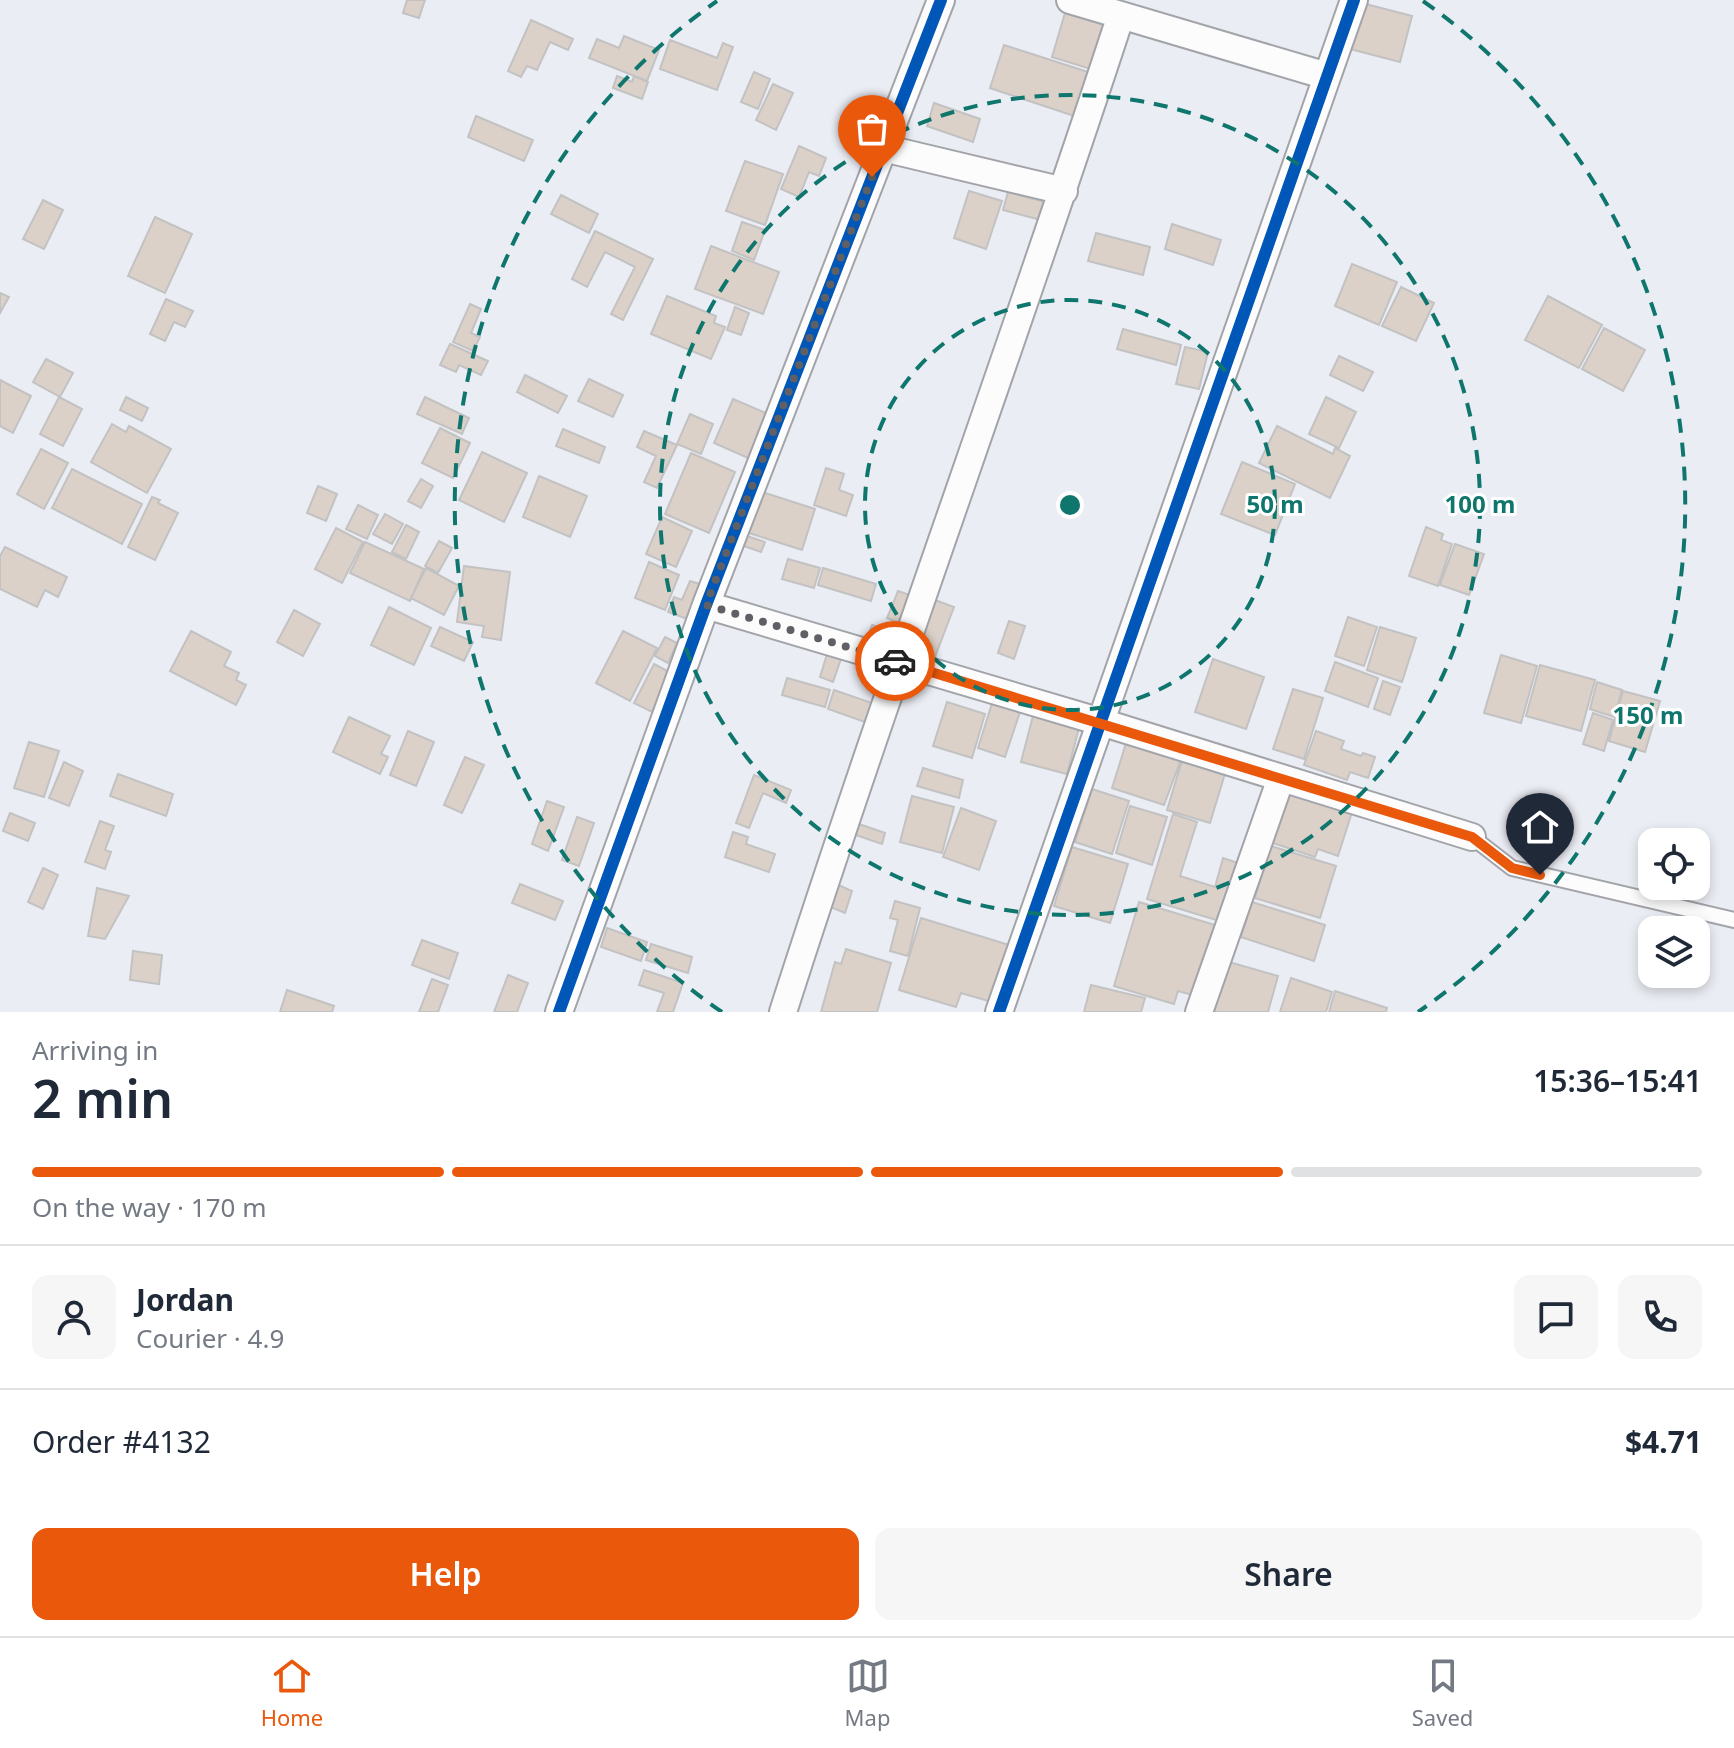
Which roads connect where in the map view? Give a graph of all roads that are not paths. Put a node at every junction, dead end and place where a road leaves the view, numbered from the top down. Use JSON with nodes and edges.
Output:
{"nodes":[{"id":1,"x":941,"y":0,"type":"edge"},
{"id":2,"x":1070,"y":0,"type":"edge"},
{"id":3,"x":1354,"y":0,"type":"edge"},
{"id":4,"x":1121,"y":15,"type":"junction"},
{"id":5,"x":1327,"y":76,"type":"junction"},
{"id":6,"x":883,"y":148,"type":"junction"},
{"id":7,"x":1064,"y":191,"type":"junction"},
{"id":8,"x":706,"y":605,"type":"junction"},
{"id":9,"x":900,"y":662,"type":"junction"},
{"id":10,"x":1101,"y":722,"type":"junction"},
{"id":11,"x":1281,"y":778,"type":"junction"},
{"id":12,"x":1472,"y":837,"type":"joint"},
{"id":13,"x":1734,"y":920,"type":"edge"},
{"id":14,"x":559,"y":1012,"type":"edge"},
{"id":15,"x":783,"y":1012,"type":"edge"},
{"id":16,"x":999,"y":1012,"type":"edge"},
{"id":17,"x":1199,"y":1012,"type":"edge"}],
"edges":[{"from":1,"to":6,"type":"street"},
{"from":2,"to":4,"type":"street"},
{"from":3,"to":5,"type":"street"},
{"from":4,"to":5,"type":"street"},
{"from":4,"to":7,"type":"street"},
{"from":5,"to":10,"type":"street"},
{"from":6,"to":7,"type":"street"},
{"from":6,"to":8,"type":"street"},
{"from":7,"to":9,"type":"street"},
{"from":8,"to":9,"type":"street"},
{"from":8,"to":14,"type":"street"},
{"from":9,"to":10,"type":"street"},
{"from":9,"to":15,"type":"street"},
{"from":10,"to":11,"type":"street"},
{"from":10,"to":16,"type":"street"},
{"from":11,"to":12,"type":"street"},
{"from":11,"to":17,"type":"street"},
{"from":12,"to":13,"type":"lane"}]}
